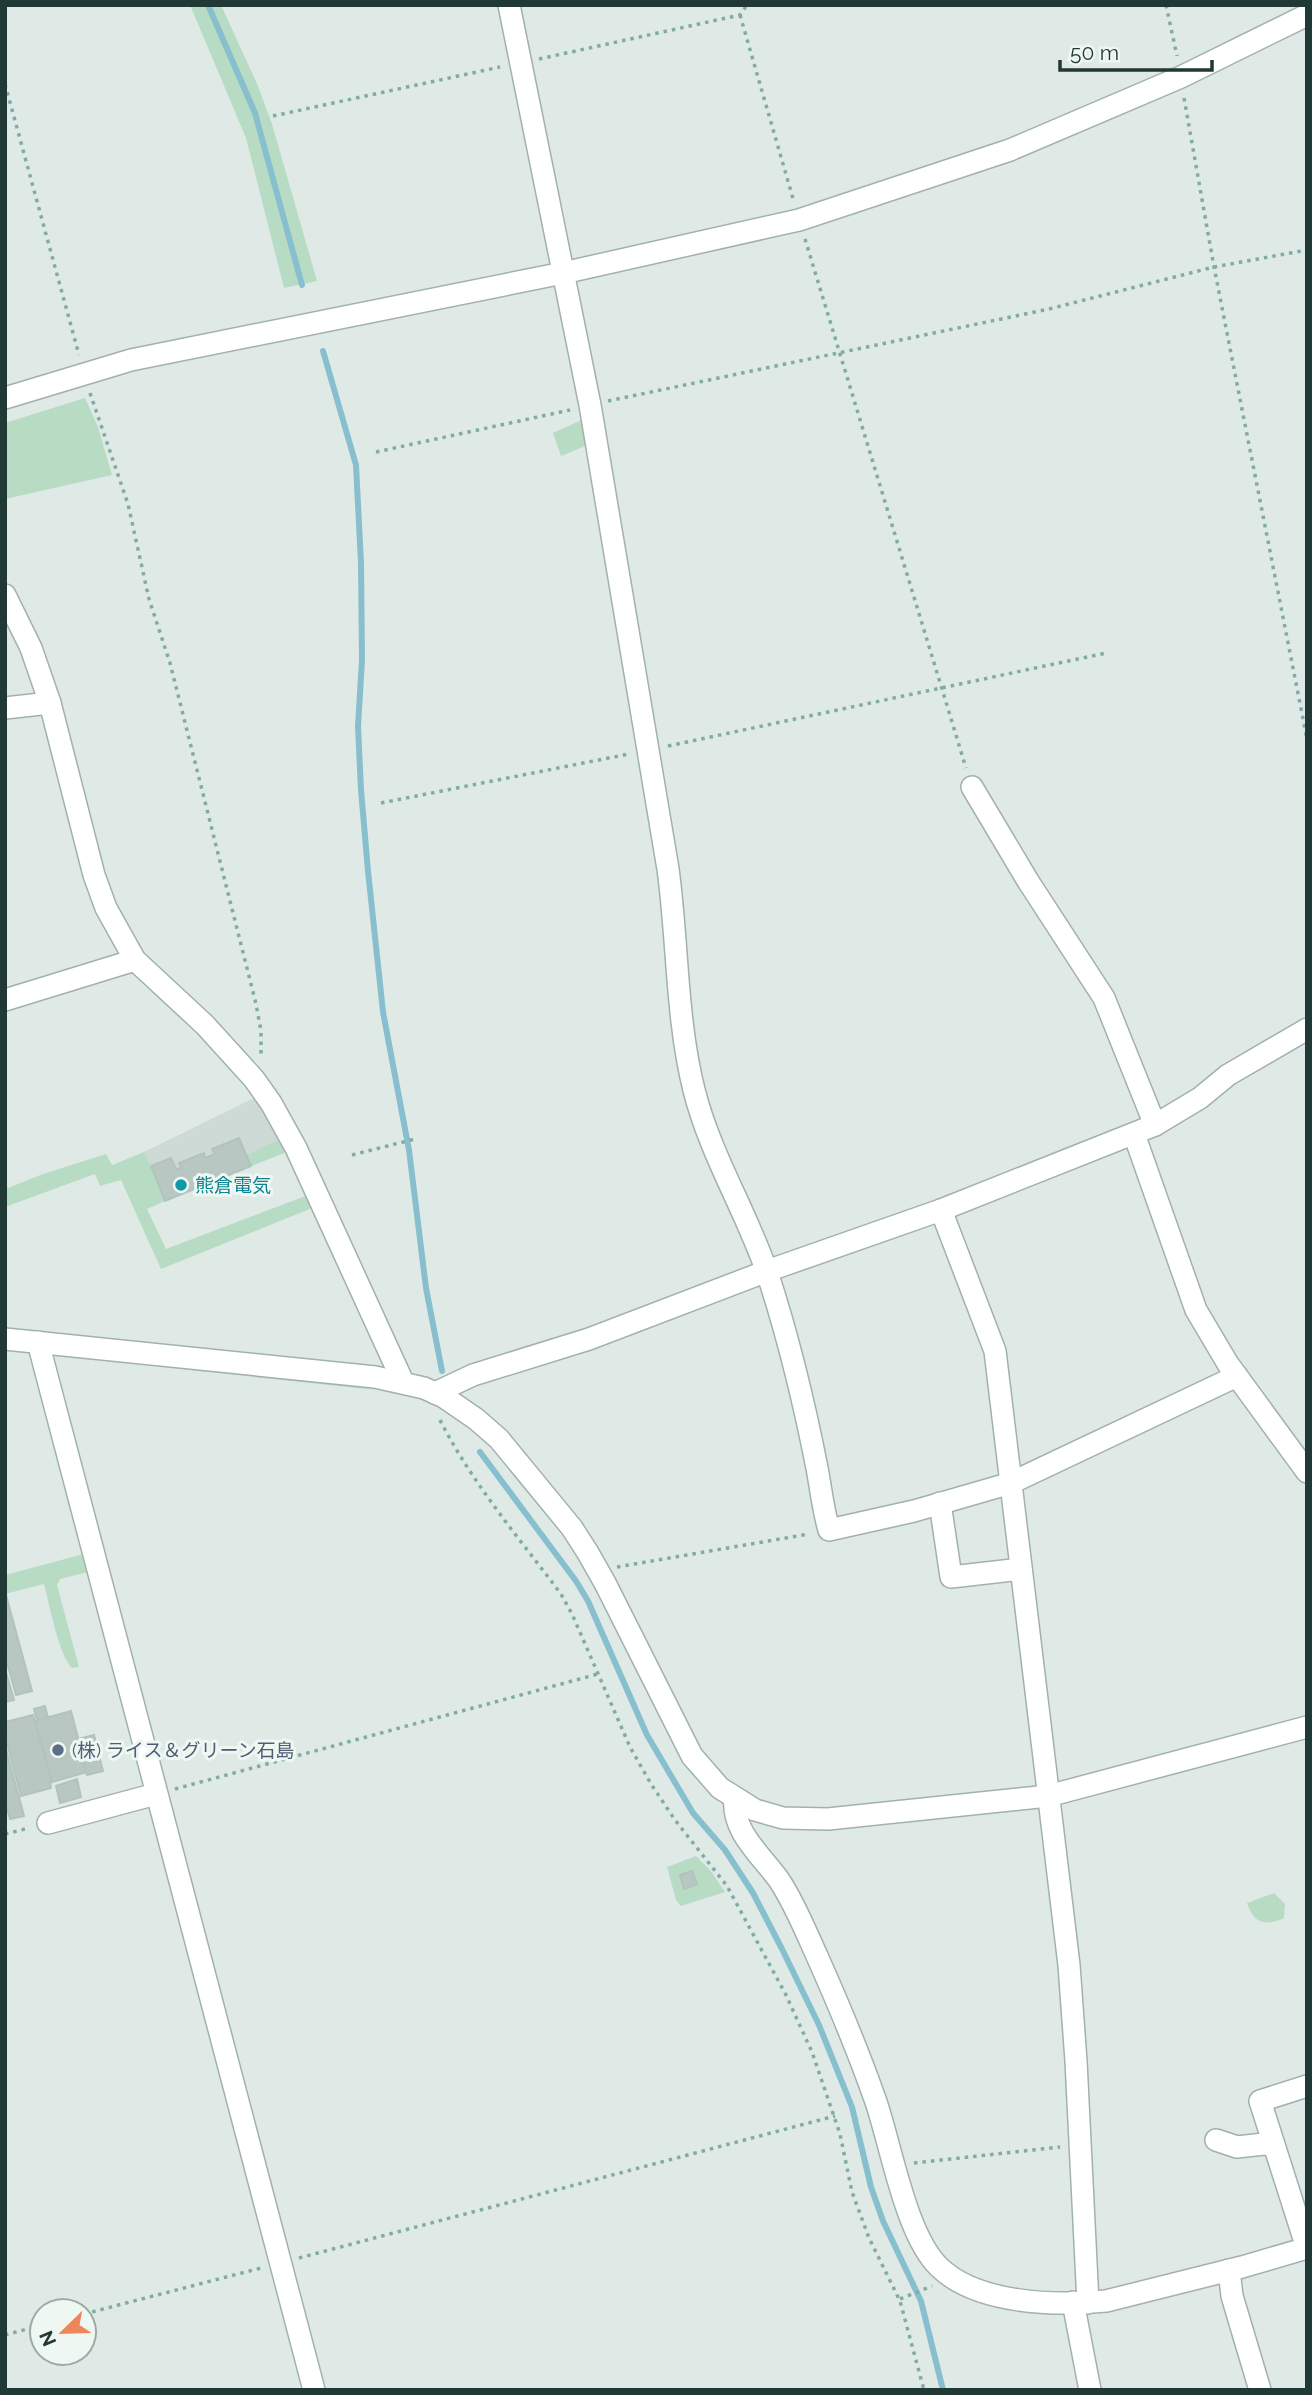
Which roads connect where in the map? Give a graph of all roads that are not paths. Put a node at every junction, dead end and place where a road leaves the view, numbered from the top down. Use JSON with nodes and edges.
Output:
{"nodes":[{"id":1,"x":509,"y":5,"type":"edge"},
{"id":2,"x":1307,"y":15,"type":"edge"},
{"id":3,"x":563,"y":273,"type":"junction"},
{"id":4,"x":5,"y":398,"type":"edge"},
{"id":5,"x":5,"y":595,"type":"edge"},
{"id":6,"x":50,"y":703,"type":"junction"},
{"id":7,"x":5,"y":708,"type":"edge"},
{"id":8,"x":971,"y":788,"type":"road end"},
{"id":9,"x":135,"y":960,"type":"junction"},
{"id":10,"x":5,"y":1000,"type":"edge"},
{"id":11,"x":1307,"y":1028,"type":"edge"},
{"id":12,"x":1155,"y":1125,"type":"junction"},
{"id":13,"x":1134,"y":1133,"type":"junction"},
{"id":14,"x":941,"y":1210,"type":"junction"},
{"id":15,"x":767,"y":1271,"type":"junction"},
{"id":16,"x":5,"y":1339,"type":"edge"},
{"id":17,"x":38,"y":1342,"type":"junction"},
{"id":18,"x":1237,"y":1377,"type":"junction"},
{"id":19,"x":403,"y":1382,"type":"junction"},
{"id":20,"x":435,"y":1393,"type":"junction"},
{"id":21,"x":1307,"y":1472,"type":"edge"},
{"id":22,"x":1011,"y":1483,"type":"junction"},
{"id":23,"x":940,"y":1503,"type":"junction"},
{"id":24,"x":1021,"y":1569,"type":"junction"},
{"id":25,"x":1307,"y":1727,"type":"edge"},
{"id":26,"x":156,"y":1794,"type":"junction"},
{"id":27,"x":1048,"y":1796,"type":"junction"},
{"id":28,"x":735,"y":1798,"type":"junction"},
{"id":29,"x":48,"y":1823,"type":"dead end"},
{"id":30,"x":1307,"y":2086,"type":"edge"},
{"id":31,"x":1216,"y":2140,"type":"dead end"},
{"id":32,"x":1274,"y":2146,"type":"junction"},
{"id":33,"x":1307,"y":2248,"type":"edge"},
{"id":34,"x":1230,"y":2270,"type":"junction"},
{"id":35,"x":1081,"y":2302,"type":"junction"},
{"id":36,"x":314,"y":2390,"type":"edge"},
{"id":37,"x":1090,"y":2390,"type":"edge"},
{"id":38,"x":1260,"y":2390,"type":"edge"}],
"edges":[{"from":1,"to":3,"type":"street"},
{"from":2,"to":3,"type":"street"},
{"from":3,"to":4,"type":"street"},
{"from":3,"to":15,"type":"street"},
{"from":5,"to":6,"type":"street"},
{"from":6,"to":7,"type":"street"},
{"from":6,"to":9,"type":"street"},
{"from":8,"to":12,"type":"street"},
{"from":9,"to":10,"type":"street"},
{"from":9,"to":19,"type":"street"},
{"from":11,"to":12,"type":"street"},
{"from":12,"to":13,"type":"street"},
{"from":13,"to":14,"type":"street"},
{"from":13,"to":18,"type":"street"},
{"from":14,"to":15,"type":"street"},
{"from":14,"to":22,"type":"street"},
{"from":15,"to":20,"type":"street"},
{"from":15,"to":23,"type":"street"},
{"from":16,"to":17,"type":"street"},
{"from":17,"to":19,"type":"street"},
{"from":17,"to":26,"type":"street"},
{"from":18,"to":21,"type":"street"},
{"from":18,"to":22,"type":"street"},
{"from":19,"to":20,"type":"street"},
{"from":20,"to":28,"type":"street"},
{"from":22,"to":23,"type":"street"},
{"from":22,"to":24,"type":"street"},
{"from":23,"to":24,"type":"street"},
{"from":24,"to":27,"type":"street"},
{"from":25,"to":27,"type":"street"},
{"from":26,"to":29,"type":"street"},
{"from":26,"to":36,"type":"street"},
{"from":27,"to":28,"type":"street"},
{"from":27,"to":35,"type":"street"},
{"from":28,"to":35,"type":"street"},
{"from":30,"to":32,"type":"street"},
{"from":31,"to":32,"type":"street"},
{"from":32,"to":33,"type":"street"},
{"from":33,"to":34,"type":"street"},
{"from":34,"to":35,"type":"street"},
{"from":34,"to":38,"type":"street"},
{"from":35,"to":37,"type":"street"}]}
